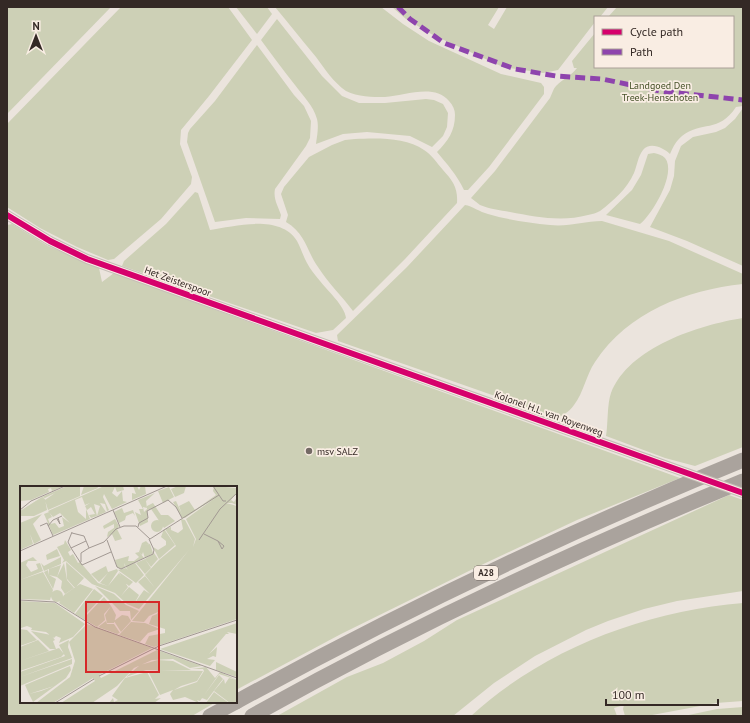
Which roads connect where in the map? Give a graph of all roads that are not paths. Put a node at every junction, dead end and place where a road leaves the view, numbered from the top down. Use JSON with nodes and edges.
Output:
{"nodes":[{"id":1,"x":7,"y":215,"type":"edge"},
{"id":2,"x":348,"y":352,"type":"joint"},
{"id":3,"x":743,"y":460,"type":"edge"},
{"id":4,"x":743,"y":481,"type":"edge"},
{"id":5,"x":743,"y":494,"type":"edge"},
{"id":6,"x":237,"y":701,"type":"edge"},
{"id":7,"x":234,"y":703,"type":"edge"},
{"id":8,"x":210,"y":716,"type":"edge"},
{"id":9,"x":252,"y":716,"type":"edge"}],
"edges":[{"from":1,"to":2,"type":"street","name":"Het Zeisterspoor"},
{"from":2,"to":5,"type":"street","name":"Kolonel H.L. van Royenweg","bridge":true},
{"from":3,"to":6,"type":"highway","number":"A28"},
{"from":4,"to":9,"type":"highway","number":"A28"},
{"from":7,"to":8,"type":"highway","number":"A28"}]}
